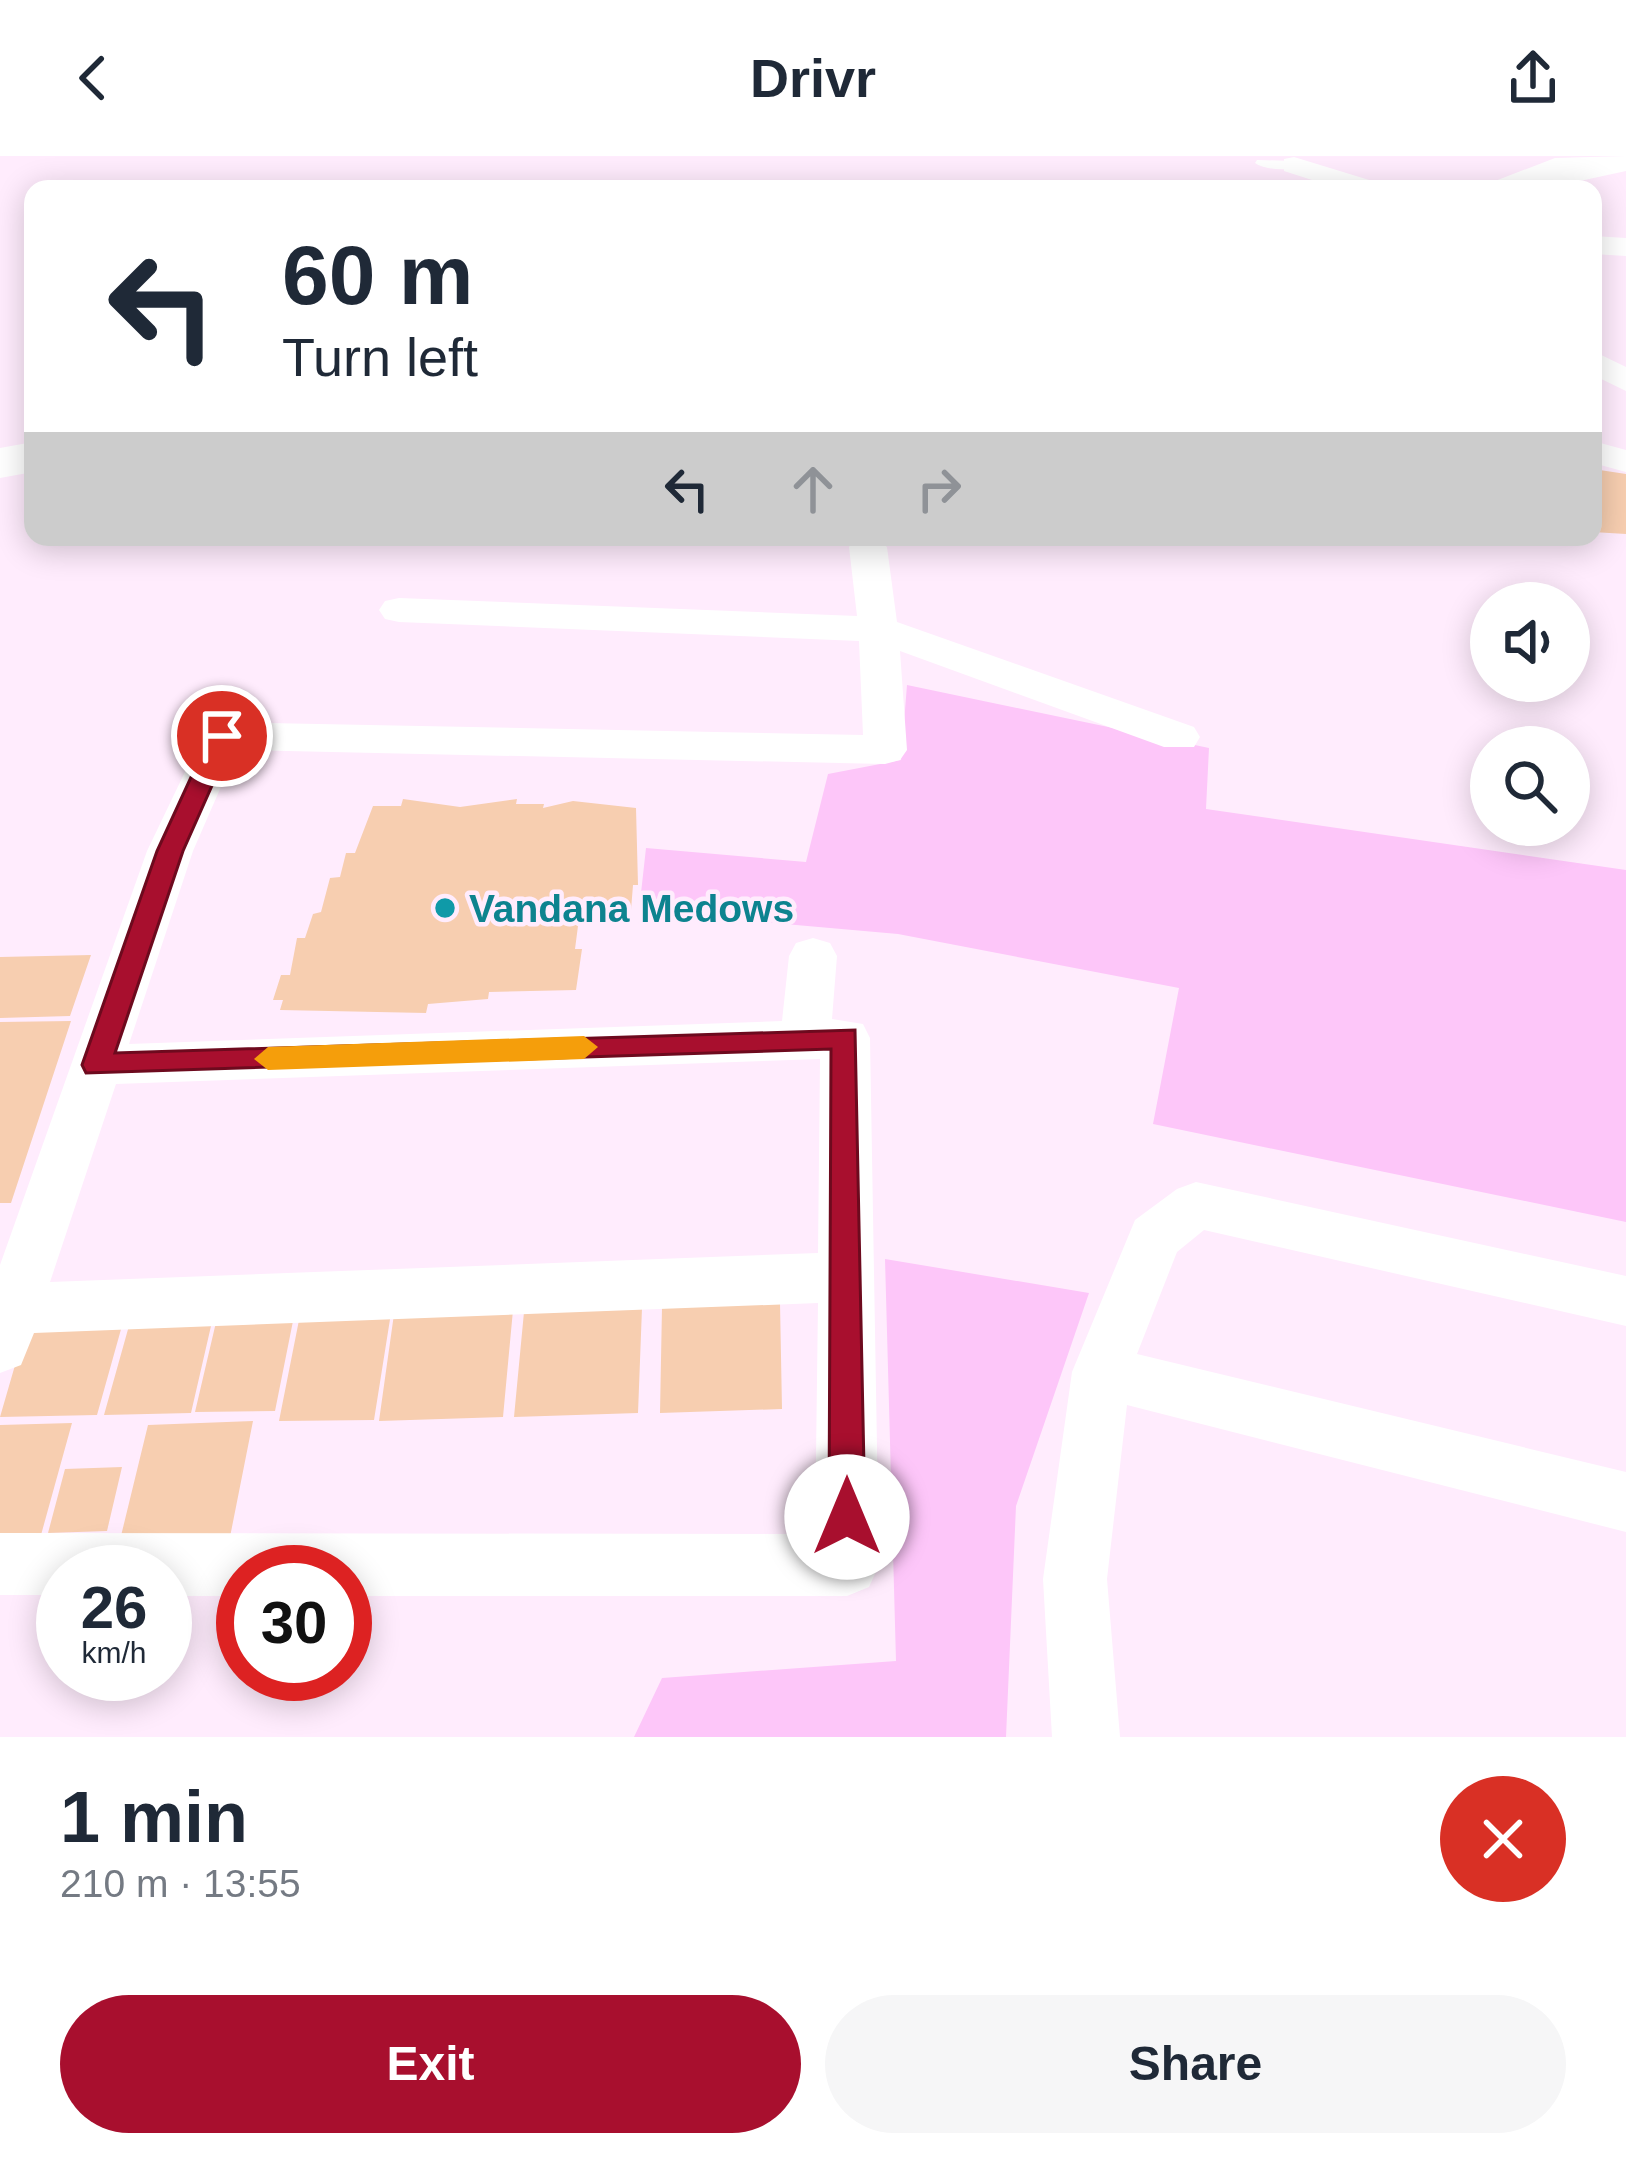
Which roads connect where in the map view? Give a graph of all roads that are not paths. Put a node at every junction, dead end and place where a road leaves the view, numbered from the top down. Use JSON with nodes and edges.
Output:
{"nodes":[{"id":1,"x":1626,"y":159,"type":"edge"},
{"id":2,"x":1568,"y":161,"type":"edge"},
{"id":3,"x":1262,"y":163,"type":"dead end"},
{"id":4,"x":1294,"y":165,"type":"joint"},
{"id":5,"x":1342,"y":180,"type":"edge"},
{"id":6,"x":1528,"y":180,"type":"edge"},
{"id":7,"x":868,"y":548,"type":"dead end"},
{"id":8,"x":400,"y":610,"type":"dead end"},
{"id":9,"x":878,"y":629,"type":"junction"},
{"id":10,"x":1179,"y":737,"type":"dead end"},
{"id":11,"x":813,"y":956,"type":"dead end"},
{"id":12,"x":805,"y":1040,"type":"junction"},
{"id":13,"x":97,"y":1065,"type":"junction"},
{"id":14,"x":846,"y":1277,"type":"junction"},
{"id":15,"x":1626,"y":1301,"type":"edge"},
{"id":16,"x":6,"y":1328,"type":"edge"},
{"id":17,"x":1101,"y":1372,"type":"junction"},
{"id":18,"x":1626,"y":1502,"type":"edge"},
{"id":19,"x":0,"y":1564,"type":"edge"},
{"id":20,"x":1086,"y":1737,"type":"edge"}],
"edges":[{"from":1,"to":2,"type":"street"},
{"from":2,"to":6,"type":"street"},
{"from":3,"to":4,"type":"lane"},
{"from":4,"to":5,"type":"street"},
{"from":7,"to":9,"type":"street"},
{"from":8,"to":9,"type":"street"},
{"from":9,"to":10,"type":"street"},
{"from":9,"to":13,"type":"street"},
{"from":11,"to":12,"type":"street"},
{"from":12,"to":13,"type":"street"},
{"from":12,"to":14,"type":"street"},
{"from":13,"to":16,"type":"street"},
{"from":14,"to":16,"type":"street"},
{"from":14,"to":19,"type":"street"},
{"from":15,"to":17,"type":"street"},
{"from":17,"to":18,"type":"street"},
{"from":17,"to":20,"type":"street"}]}
